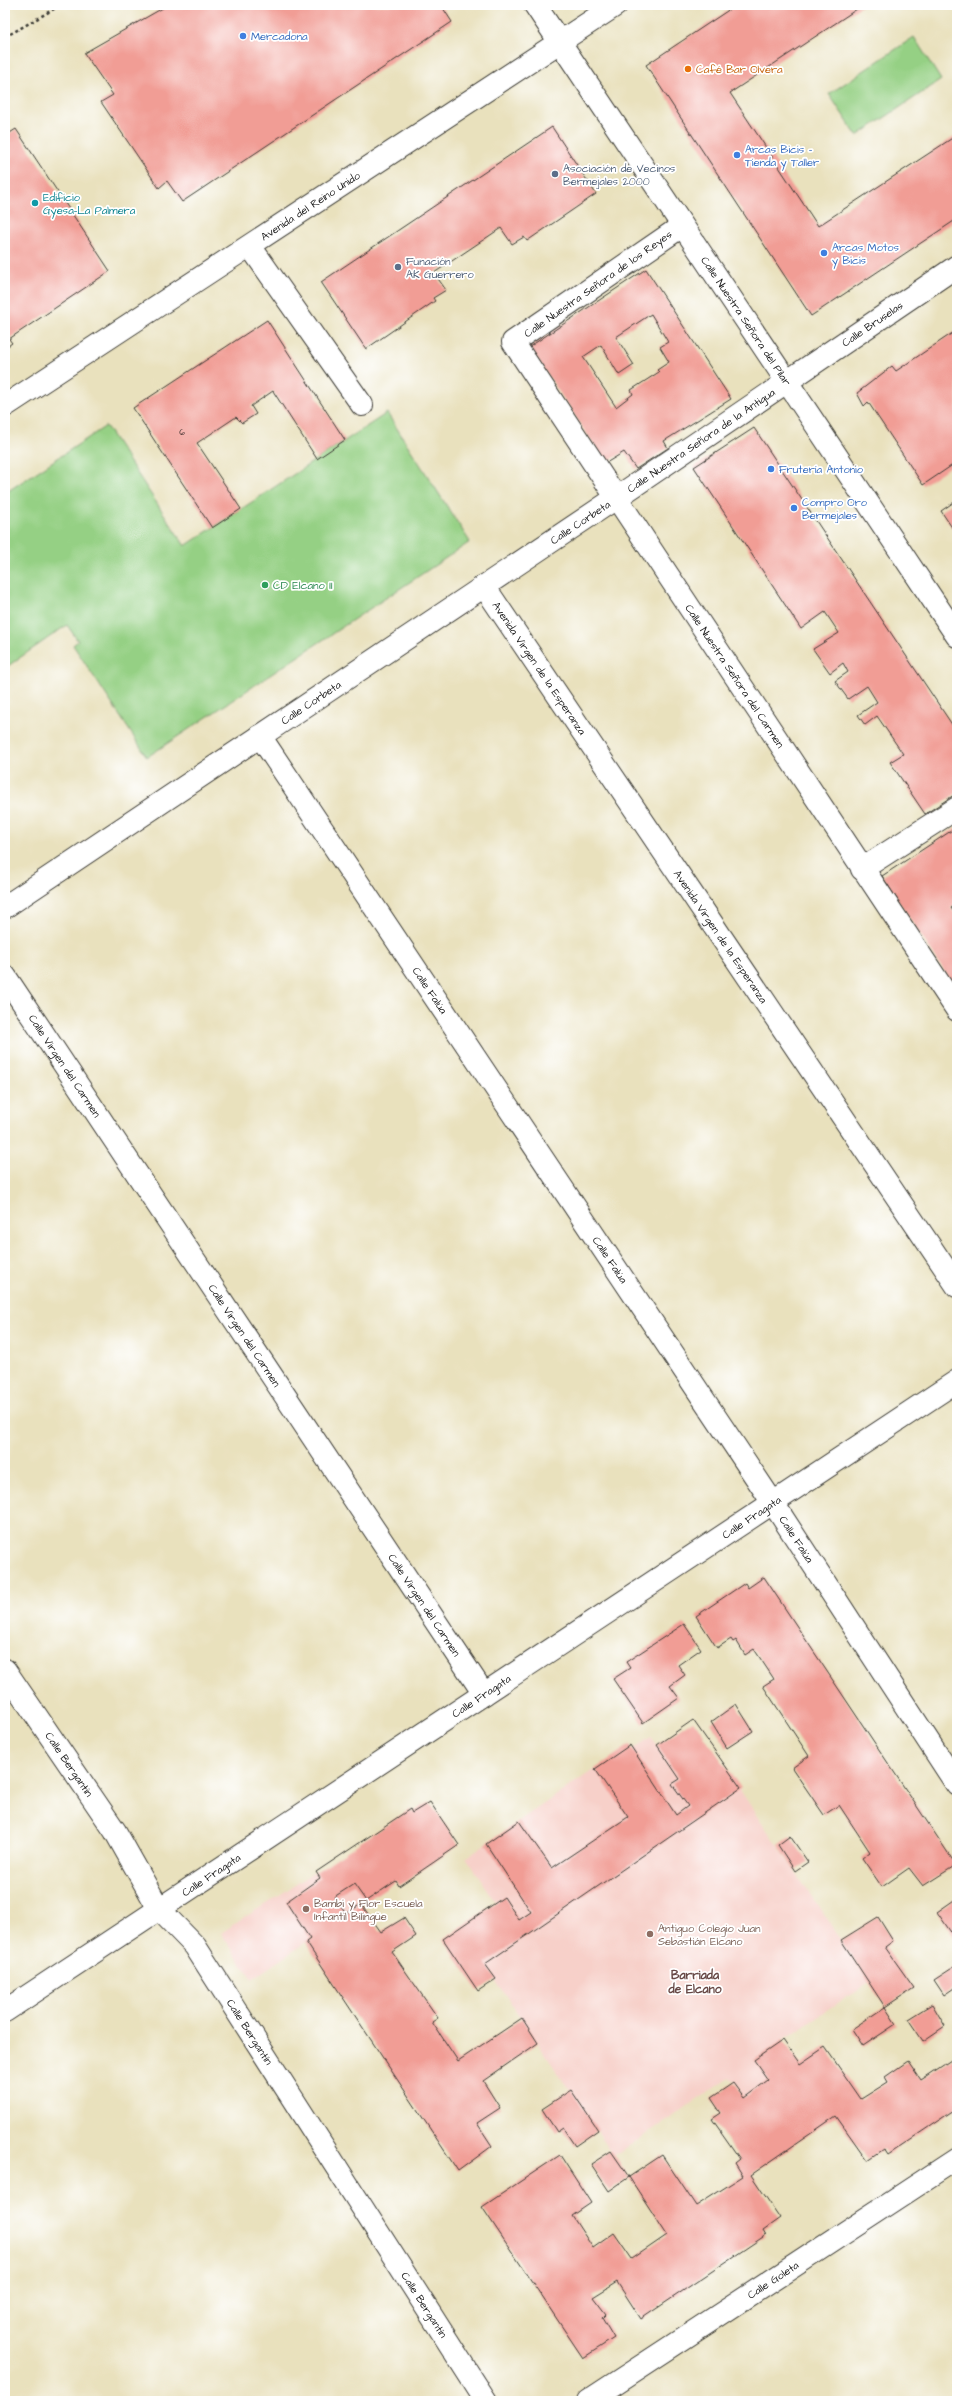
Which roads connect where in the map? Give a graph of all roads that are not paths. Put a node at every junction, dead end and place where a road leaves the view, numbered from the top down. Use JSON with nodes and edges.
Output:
{"nodes":[{"id":1,"x":535,"y":5,"type":"edge"},
{"id":2,"x":616,"y":5,"type":"edge"},
{"id":3,"x":560,"y":43,"type":"junction"},
{"id":4,"x":682,"y":226,"type":"junction"},
{"id":5,"x":250,"y":246,"type":"junction"},
{"id":6,"x":957,"y":266,"type":"edge"},
{"id":7,"x":513,"y":342,"type":"joint"},
{"id":8,"x":787,"y":382,"type":"junction"},
{"id":9,"x":362,"y":405,"type":"dead end"},
{"id":10,"x":5,"y":406,"type":"edge"},
{"id":11,"x":616,"y":498,"type":"junction"},
{"id":12,"x":484,"y":586,"type":"junction"},
{"id":13,"x":957,"y":636,"type":"edge"},
{"id":14,"x":260,"y":736,"type":"junction"},
{"id":15,"x":957,"y":808,"type":"edge"},
{"id":16,"x":862,"y":869,"type":"junction"},
{"id":17,"x":5,"y":907,"type":"edge"},
{"id":18,"x":5,"y":976,"type":"edge"},
{"id":19,"x":957,"y":1010,"type":"edge"},
{"id":20,"x":957,"y":1286,"type":"edge"},
{"id":21,"x":957,"y":1381,"type":"edge"},
{"id":22,"x":773,"y":1503,"type":"junction"},
{"id":23,"x":5,"y":1670,"type":"edge"},
{"id":24,"x":484,"y":1694,"type":"junction"},
{"id":25,"x":957,"y":1785,"type":"edge"},
{"id":26,"x":159,"y":1909,"type":"junction"},
{"id":27,"x":5,"y":2011,"type":"edge"},
{"id":28,"x":957,"y":2159,"type":"edge"},
{"id":29,"x":486,"y":2401,"type":"edge"},
{"id":30,"x":588,"y":2401,"type":"edge"}],
"edges":[{"from":1,"to":3,"type":"street","name":"Calle Nuestra Señora del Pilar"},
{"from":2,"to":3,"type":"street","name":"Avenida del Reino Unido"},
{"from":3,"to":4,"type":"street","name":"Calle Nuestra Señora del Pilar"},
{"from":3,"to":5,"type":"street","name":"Avenida del Reino Unido"},
{"from":4,"to":7,"type":"street","name":"Calle Nuestra Señora de los Reyes"},
{"from":4,"to":8,"type":"street","name":"Calle Nuestra Señora del Pilar"},
{"from":5,"to":9,"type":"street"},
{"from":5,"to":10,"type":"street","name":"Avenida del Reino Unido"},
{"from":6,"to":8,"type":"street","name":"Calle Bruselas"},
{"from":7,"to":11,"type":"street","name":"Calle Nuestra Señora del Carmen"},
{"from":8,"to":11,"type":"street","name":"Calle Nuestra Señora de la Antigua"},
{"from":8,"to":13,"type":"street","name":"Calle Nuestra Señora del Pilar"},
{"from":11,"to":12,"type":"street","name":"Calle Corbeta"},
{"from":11,"to":16,"type":"street","name":"Calle Nuestra Señora del Carmen"},
{"from":12,"to":14,"type":"street","name":"Calle Corbeta"},
{"from":12,"to":20,"type":"street","name":"Avenida Virgen de la Esperanza"},
{"from":14,"to":17,"type":"street","name":"Calle Corbeta"},
{"from":14,"to":22,"type":"street","name":"Calle Falúa"},
{"from":15,"to":16,"type":"street"},
{"from":16,"to":19,"type":"street","name":"Calle Nuestra Señora del Carmen"},
{"from":18,"to":24,"type":"street","name":"Calle Virgen del Carmen"},
{"from":21,"to":22,"type":"street","name":"Calle Fragata"},
{"from":22,"to":24,"type":"street","name":"Calle Fragata"},
{"from":22,"to":25,"type":"street","name":"Calle Falúa"},
{"from":23,"to":26,"type":"street","name":"Calle Bergantín"},
{"from":24,"to":26,"type":"street","name":"Calle Fragata"},
{"from":26,"to":27,"type":"street","name":"Calle Fragata"},
{"from":26,"to":29,"type":"street","name":"Calle Bergantín"},
{"from":28,"to":30,"type":"street","name":"Calle Goleta"}]}
